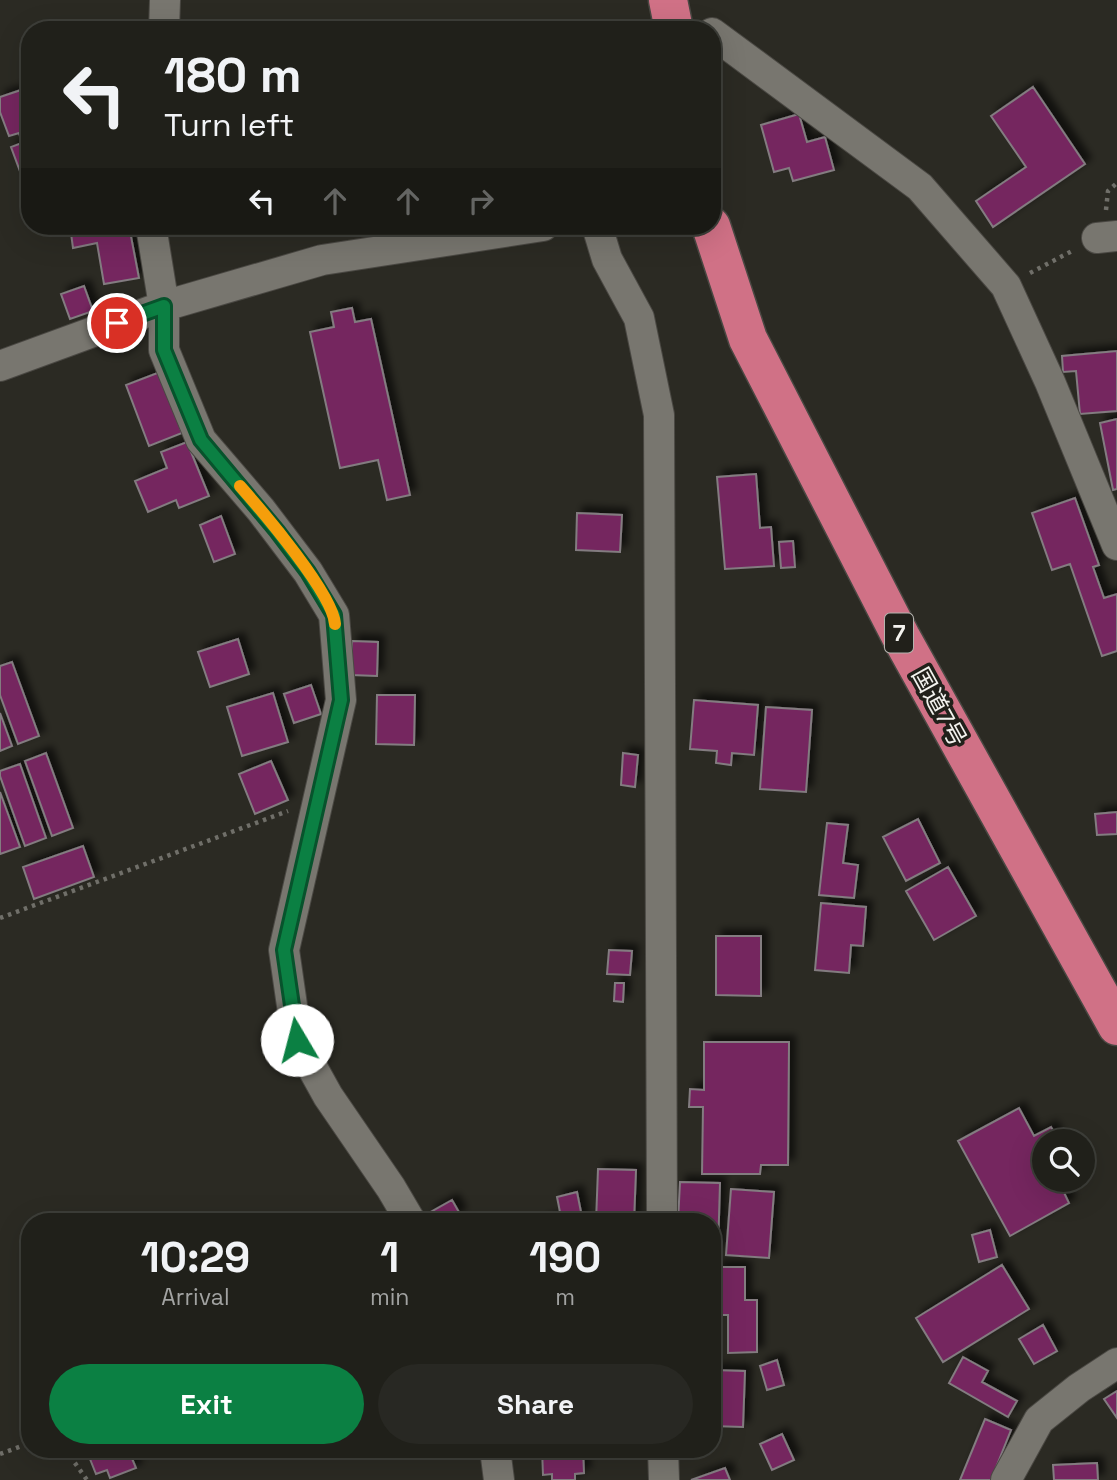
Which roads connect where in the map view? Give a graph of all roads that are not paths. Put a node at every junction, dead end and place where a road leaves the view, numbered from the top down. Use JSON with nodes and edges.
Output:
{"nodes":[{"id":1,"x":165,"y":0,"type":"edge"},
{"id":2,"x":164,"y":21,"type":"edge"},
{"id":3,"x":721,"y":40,"type":"edge"},
{"id":4,"x":152,"y":235,"type":"edge"},
{"id":5,"x":484,"y":235,"type":"edge"},
{"id":6,"x":600,"y":235,"type":"edge"},
{"id":7,"x":714,"y":235,"type":"edge"},
{"id":8,"x":164,"y":306,"type":"junction"},
{"id":9,"x":0,"y":366,"type":"edge"},
{"id":10,"x":1114,"y":528,"type":"edge"},
{"id":11,"x":1117,"y":1026,"type":"edge"},
{"id":12,"x":406,"y":1213,"type":"edge"},
{"id":13,"x":662,"y":1213,"type":"edge"},
{"id":14,"x":1117,"y":1363,"type":"edge"},
{"id":15,"x":496,"y":1458,"type":"edge"},
{"id":16,"x":663,"y":1458,"type":"edge"},
{"id":17,"x":499,"y":1480,"type":"edge"},
{"id":18,"x":664,"y":1480,"type":"edge"},
{"id":19,"x":1006,"y":1480,"type":"edge"}],
"edges":[{"from":1,"to":2,"type":"street"},
{"from":3,"to":10,"type":"street"},
{"from":4,"to":8,"type":"street"},
{"from":5,"to":8,"type":"street"},
{"from":6,"to":13,"type":"street"},
{"from":7,"to":11,"type":"highway","name":"国道7号","number":"7"},
{"from":8,"to":9,"type":"street"},
{"from":8,"to":12,"type":"street"},
{"from":14,"to":19,"type":"street"},
{"from":15,"to":17,"type":"street"},
{"from":16,"to":18,"type":"street"}]}
